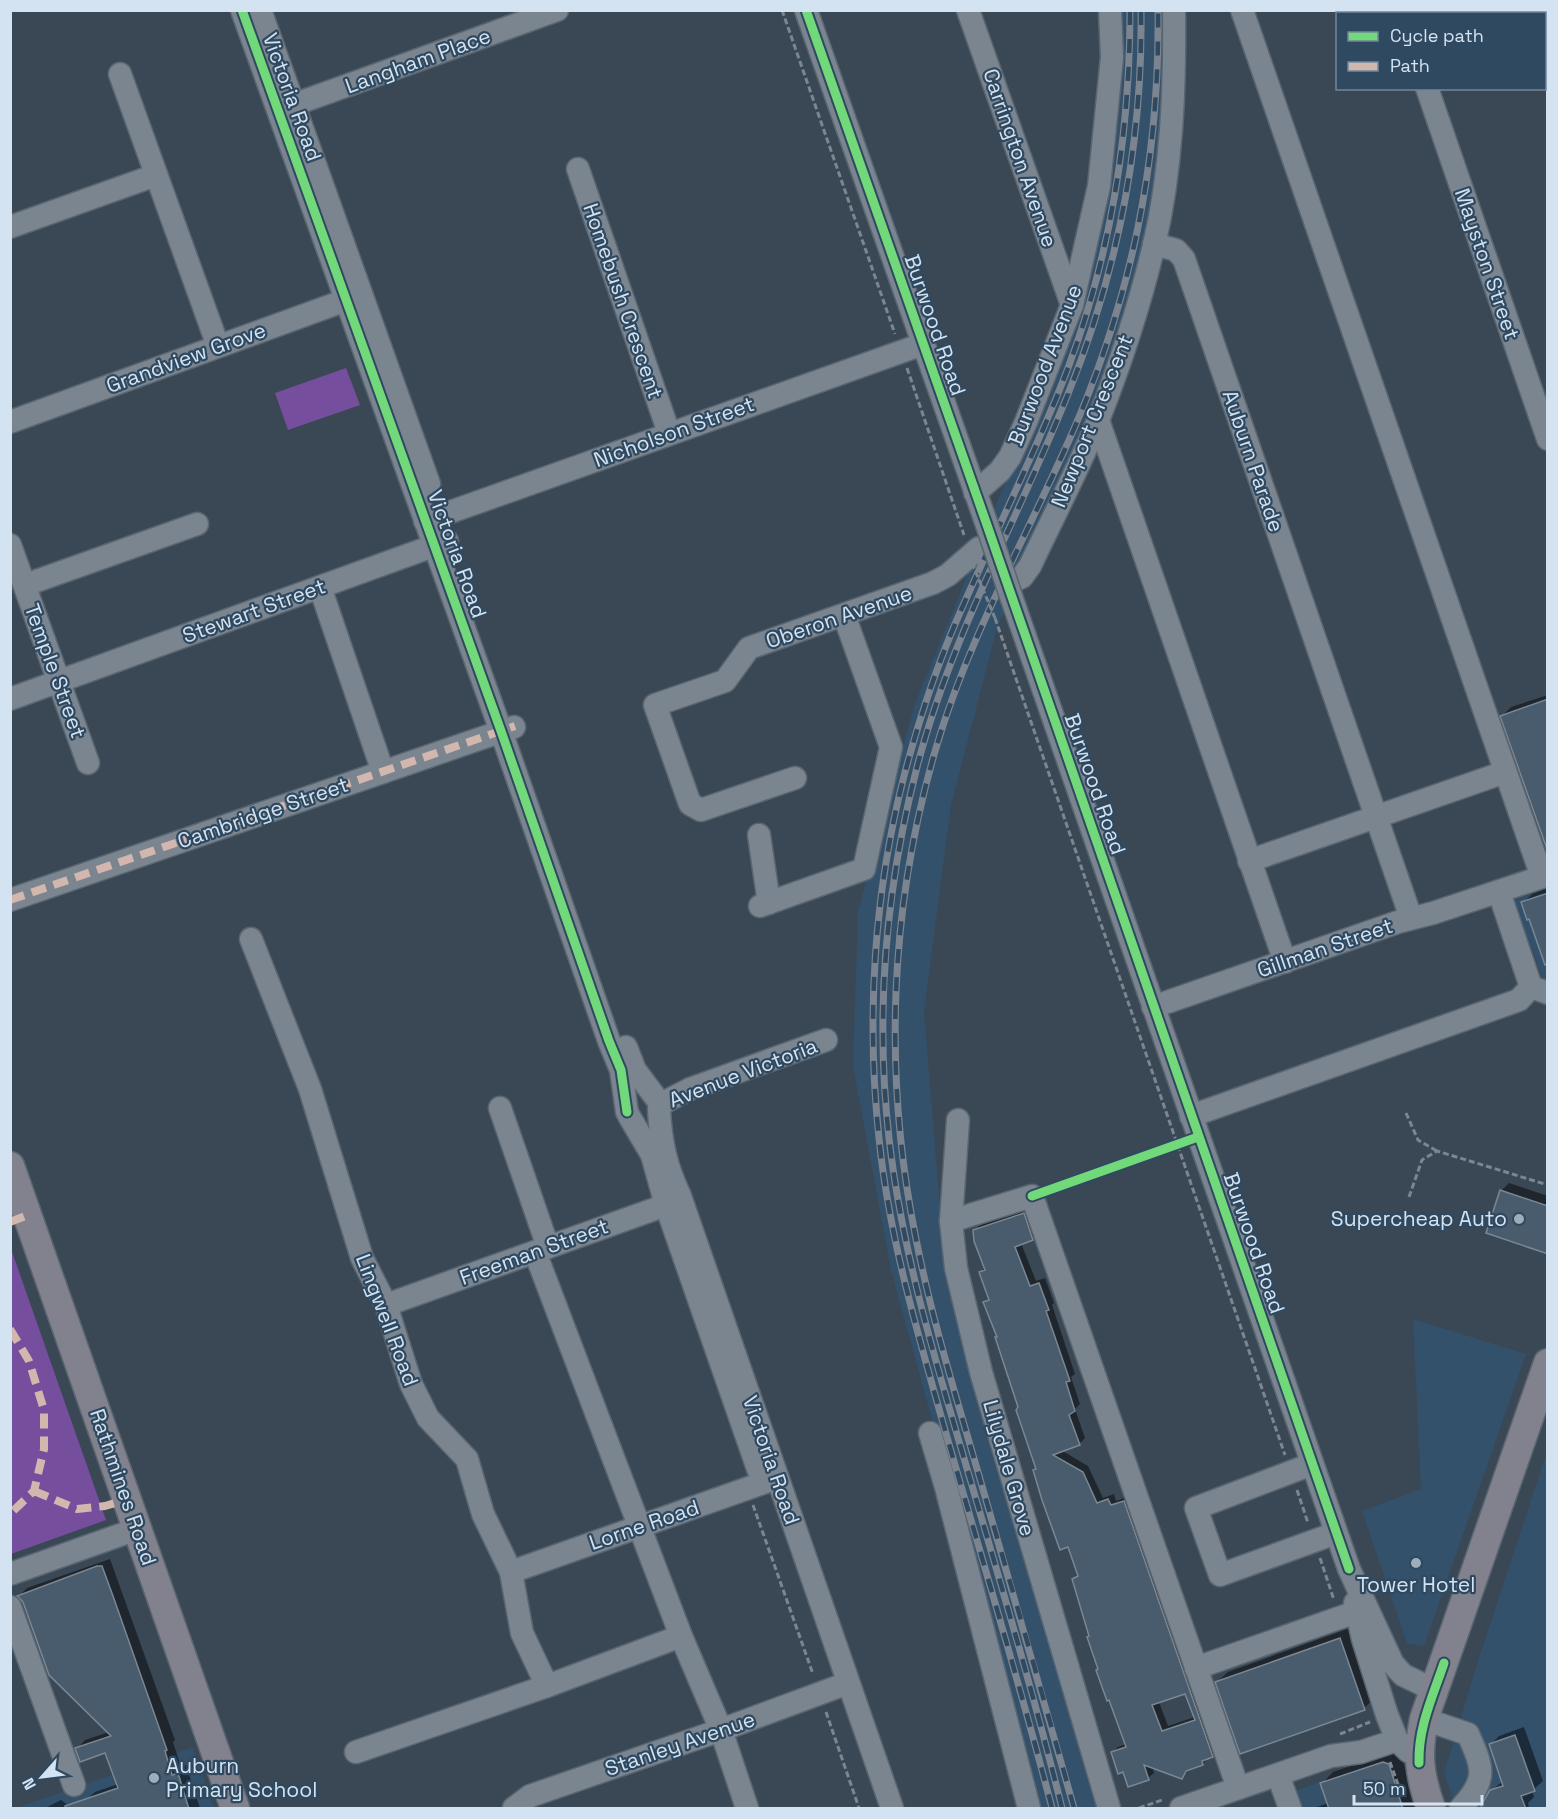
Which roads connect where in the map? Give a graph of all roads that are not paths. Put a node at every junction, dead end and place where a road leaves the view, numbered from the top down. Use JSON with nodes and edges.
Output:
{"nodes":[{"id":1,"x":242,"y":10,"type":"edge"},
{"id":2,"x":260,"y":10,"type":"edge"},
{"id":3,"x":557,"y":10,"type":"edge"},
{"id":4,"x":806,"y":10,"type":"edge"},
{"id":5,"x":968,"y":10,"type":"edge"},
{"id":6,"x":1110,"y":10,"type":"edge"},
{"id":7,"x":1174,"y":10,"type":"edge"},
{"id":8,"x":1242,"y":10,"type":"edge"},
{"id":9,"x":120,"y":74,"type":"dead end"},
{"id":10,"x":1428,"y":90,"type":"edge"},
{"id":11,"x":286,"y":108,"type":"junction"},
{"id":12,"x":578,"y":169,"type":"dead end"},
{"id":13,"x":156,"y":175,"type":"junction"},
{"id":14,"x":10,"y":227,"type":"edge"},
{"id":15,"x":1154,"y":244,"type":"junction"},
{"id":16,"x":353,"y":297,"type":"junction"},
{"id":17,"x":1072,"y":305,"type":"junction"},
{"id":18,"x":923,"y":344,"type":"junction"},
{"id":19,"x":219,"y":346,"type":"junction"},
{"id":20,"x":1098,"y":420,"type":"junction"},
{"id":21,"x":10,"y":422,"type":"edge"},
{"id":22,"x":669,"y":433,"type":"junction"},
{"id":23,"x":1548,"y":439,"type":"edge"},
{"id":24,"x":975,"y":493,"type":"junction"},
{"id":25,"x":432,"y":518,"type":"junction"},
{"id":26,"x":197,"y":524,"type":"dead end"},
{"id":27,"x":442,"y":543,"type":"junction"},
{"id":28,"x":10,"y":545,"type":"edge"},
{"id":29,"x":980,"y":547,"type":"junction"},
{"id":30,"x":25,"y":585,"type":"junction"},
{"id":31,"x":320,"y":587,"type":"junction"},
{"id":32,"x":1012,"y":587,"type":"junction"},
{"id":33,"x":844,"y":615,"type":"junction"},
{"id":34,"x":59,"y":681,"type":"junction"},
{"id":35,"x":10,"y":699,"type":"edge"},
{"id":36,"x":508,"y":729,"type":"junction"},
{"id":37,"x":88,"y":763,"type":"dead end"},
{"id":38,"x":384,"y":772,"type":"junction"},
{"id":39,"x":1505,"y":772,"type":"junction"},
{"id":40,"x":795,"y":778,"type":"dead end"},
{"id":41,"x":1375,"y":816,"type":"junction"},
{"id":42,"x":759,"y":835,"type":"dead end"},
{"id":43,"x":1249,"y":861,"type":"junction"},
{"id":44,"x":1499,"y":892,"type":"junction"},
{"id":45,"x":10,"y":900,"type":"edge"},
{"id":46,"x":1411,"y":918,"type":"junction"},
{"id":47,"x":250,"y":939,"type":"dead end"},
{"id":48,"x":1285,"y":962,"type":"junction"},
{"id":49,"x":590,"y":964,"type":"junction"},
{"id":50,"x":1539,"y":990,"type":"edge"},
{"id":51,"x":1153,"y":1007,"type":"junction"},
{"id":52,"x":826,"y":1040,"type":"dead end"},
{"id":53,"x":658,"y":1105,"type":"junction"},
{"id":54,"x":500,"y":1108,"type":"dead end"},
{"id":55,"x":628,"y":1114,"type":"junction"},
{"id":56,"x":958,"y":1120,"type":"dead end"},
{"id":57,"x":1189,"y":1132,"type":"junction"},
{"id":58,"x":10,"y":1166,"type":"edge"},
{"id":59,"x":674,"y":1202,"type":"junction"},
{"id":60,"x":951,"y":1221,"type":"junction"},
{"id":61,"x":541,"y":1249,"type":"junction"},
{"id":62,"x":386,"y":1305,"type":"junction"},
{"id":63,"x":1548,"y":1363,"type":"edge"},
{"id":64,"x":930,"y":1433,"type":"dead end"},
{"id":65,"x":1312,"y":1464,"type":"junction"},
{"id":66,"x":770,"y":1481,"type":"junction"},
{"id":67,"x":640,"y":1526,"type":"junction"},
{"id":68,"x":137,"y":1529,"type":"junction"},
{"id":69,"x":1336,"y":1533,"type":"junction"},
{"id":70,"x":1349,"y":1569,"type":"junction"},
{"id":71,"x":511,"y":1572,"type":"junction"},
{"id":72,"x":10,"y":1574,"type":"edge"},
{"id":73,"x":10,"y":1607,"type":"edge"},
{"id":74,"x":1348,"y":1614,"type":"junction"},
{"id":75,"x":681,"y":1636,"type":"junction"},
{"id":76,"x":1196,"y":1668,"type":"junction"},
{"id":77,"x":547,"y":1686,"type":"junction"},
{"id":78,"x":841,"y":1686,"type":"junction"},
{"id":79,"x":1434,"y":1690,"type":"junction"},
{"id":80,"x":1387,"y":1715,"type":"junction"},
{"id":81,"x":1424,"y":1719,"type":"junction"},
{"id":82,"x":721,"y":1730,"type":"junction"},
{"id":83,"x":1397,"y":1740,"type":"junction"},
{"id":84,"x":356,"y":1752,"type":"dead end"},
{"id":85,"x":1330,"y":1756,"type":"junction"},
{"id":86,"x":1419,"y":1763,"type":"junction"},
{"id":87,"x":1278,"y":1775,"type":"junction"},
{"id":88,"x":74,"y":1785,"type":"dead end"},
{"id":89,"x":1238,"y":1788,"type":"junction"},
{"id":90,"x":235,"y":1809,"type":"edge"},
{"id":91,"x":513,"y":1809,"type":"edge"},
{"id":92,"x":747,"y":1809,"type":"edge"},
{"id":93,"x":877,"y":1809,"type":"edge"},
{"id":94,"x":892,"y":1809,"type":"edge"},
{"id":95,"x":1029,"y":1809,"type":"edge"},
{"id":96,"x":1109,"y":1809,"type":"edge"},
{"id":97,"x":1181,"y":1809,"type":"edge"},
{"id":98,"x":1290,"y":1809,"type":"edge"},
{"id":99,"x":1431,"y":1809,"type":"edge"},
{"id":100,"x":1461,"y":1809,"type":"edge"}],
"edges":[{"from":1,"to":11,"type":"street","name":"Victoria Road"},
{"from":2,"to":11,"type":"street","name":"Victoria Road"},
{"from":3,"to":11,"type":"street","name":"Langham Place"},
{"from":4,"to":18,"type":"street","name":"Burwood Road"},
{"from":5,"to":17,"type":"street","name":"Carrington Avenue"},
{"from":6,"to":17,"type":"street","name":"Burwood Avenue"},
{"from":7,"to":15,"type":"street"},
{"from":8,"to":39,"type":"street"},
{"from":9,"to":13,"type":"street"},
{"from":10,"to":23,"type":"street","name":"Mayston Street"},
{"from":11,"to":16,"type":"street","name":"Victoria Road"},
{"from":12,"to":22,"type":"street","name":"Homebush Crescent"},
{"from":13,"to":14,"type":"street"},
{"from":13,"to":19,"type":"street"},
{"from":15,"to":20,"type":"street","name":"Newport Crescent"},
{"from":15,"to":41,"type":"street","name":"Auburn Parade"},
{"from":16,"to":19,"type":"street","name":"Grandview Grove"},
{"from":16,"to":25,"type":"street","name":"Victoria Road"},
{"from":17,"to":24,"type":"street","name":"Burwood Avenue"},
{"from":18,"to":22,"type":"street","name":"Nicholson Street"},
{"from":18,"to":24,"type":"street","name":"Burwood Road"},
{"from":19,"to":21,"type":"street","name":"Grandview Grove"},
{"from":20,"to":32,"type":"street","name":"Newport Crescent"},
{"from":20,"to":43,"type":"street"},
{"from":22,"to":25,"type":"street","name":"Nicholson Street"},
{"from":24,"to":29,"type":"street","name":"Burwood Road"},
{"from":25,"to":27,"type":"street","name":"Victoria Road"},
{"from":26,"to":30,"type":"street"},
{"from":27,"to":31,"type":"street","name":"Stewart Street"},
{"from":27,"to":36,"type":"street","name":"Victoria Road"},
{"from":28,"to":30,"type":"street","name":"Temple Street"},
{"from":29,"to":32,"type":"street","name":"Burwood Road","bridge":true},
{"from":29,"to":33,"type":"street","name":"Oberon Avenue"},
{"from":30,"to":34,"type":"street","name":"Temple Street"},
{"from":31,"to":34,"type":"street","name":"Stewart Street"},
{"from":31,"to":38,"type":"street"},
{"from":32,"to":51,"type":"street","name":"Burwood Road"},
{"from":33,"to":40,"type":"street","name":"Oberon Avenue"},
{"from":33,"to":42,"type":"street"},
{"from":34,"to":35,"type":"street","name":"Stewart Street"},
{"from":34,"to":37,"type":"street","name":"Temple Street"},
{"from":36,"to":38,"type":"street","name":"Cambridge Street"},
{"from":36,"to":49,"type":"street","name":"Victoria Road"},
{"from":38,"to":45,"type":"street","name":"Cambridge Street"},
{"from":39,"to":41,"type":"street"},
{"from":39,"to":44,"type":"street","name":"Gillman Street"},
{"from":41,"to":43,"type":"street"},
{"from":41,"to":46,"type":"street","name":"Auburn Parade"},
{"from":43,"to":48,"type":"street"},
{"from":44,"to":46,"type":"street","name":"Gillman Street"},
{"from":44,"to":50,"type":"street"},
{"from":46,"to":48,"type":"street","name":"Gillman Street"},
{"from":47,"to":62,"type":"street","name":"Lingwell Road"},
{"from":48,"to":51,"type":"street","name":"Gillman Street"},
{"from":49,"to":53,"type":"street","name":"Victoria Road"},
{"from":49,"to":55,"type":"street","name":"Victoria Road"},
{"from":50,"to":57,"type":"street"},
{"from":51,"to":57,"type":"street","name":"Burwood Road"},
{"from":52,"to":53,"type":"street","name":"Avenue Victoria"},
{"from":53,"to":55,"type":"street"},
{"from":53,"to":59,"type":"street","name":"Victoria Road"},
{"from":54,"to":61,"type":"street"},
{"from":55,"to":59,"type":"street","name":"Victoria Road"},
{"from":56,"to":60,"type":"street","name":"Lilydale Grove"},
{"from":57,"to":65,"type":"street","name":"Burwood Road"},
{"from":58,"to":68,"type":"main road","name":"Rathmines Road"},
{"from":59,"to":61,"type":"street","name":"Freeman Street"},
{"from":59,"to":66,"type":"street","name":"Victoria Road"},
{"from":60,"to":76,"type":"street"},
{"from":60,"to":96,"type":"street","name":"Lilydale Grove"},
{"from":61,"to":62,"type":"street","name":"Freeman Street"},
{"from":61,"to":67,"type":"street"},
{"from":62,"to":71,"type":"street","name":"Lingwell Road"},
{"from":63,"to":79,"type":"main road"},
{"from":64,"to":95,"type":"street"},
{"from":65,"to":69,"type":"street","name":"Burwood Road"},
{"from":65,"to":69,"type":"street"},
{"from":66,"to":67,"type":"street","name":"Lorne Road"},
{"from":66,"to":78,"type":"street","name":"Victoria Road"},
{"from":67,"to":71,"type":"street","name":"Lorne Road"},
{"from":67,"to":75,"type":"street"},
{"from":68,"to":72,"type":"street"},
{"from":68,"to":90,"type":"main road","name":"Rathmines Road"},
{"from":69,"to":70,"type":"street","name":"Burwood Road"},
{"from":70,"to":74,"type":"street","name":"Burwood Road"},
{"from":70,"to":79,"type":"street","name":"Burwood Road"},
{"from":71,"to":77,"type":"street","name":"Lingwell Road"},
{"from":73,"to":88,"type":"street"},
{"from":74,"to":76,"type":"street"},
{"from":74,"to":80,"type":"street","name":"Burwood Road"},
{"from":75,"to":77,"type":"street"},
{"from":75,"to":82,"type":"street"},
{"from":76,"to":89,"type":"street"},
{"from":77,"to":84,"type":"street"},
{"from":78,"to":82,"type":"street","name":"Stanley Avenue"},
{"from":78,"to":93,"type":"street","name":"Victoria Road"},
{"from":78,"to":94,"type":"street","name":"Victoria Road"},
{"from":79,"to":81,"type":"main road"},
{"from":80,"to":83,"type":"street","name":"Burwood Road"},
{"from":80,"to":85,"type":"street"},
{"from":81,"to":86,"type":"main road"},
{"from":81,"to":100,"type":"street"},
{"from":82,"to":91,"type":"street","name":"Stanley Avenue"},
{"from":82,"to":92,"type":"street"},
{"from":83,"to":85,"type":"street"},
{"from":83,"to":86,"type":"street","name":"Burwood Road"},
{"from":85,"to":87,"type":"street"},
{"from":86,"to":99,"type":"main road"},
{"from":87,"to":89,"type":"street"},
{"from":87,"to":98,"type":"street"},
{"from":89,"to":97,"type":"street"}]}
